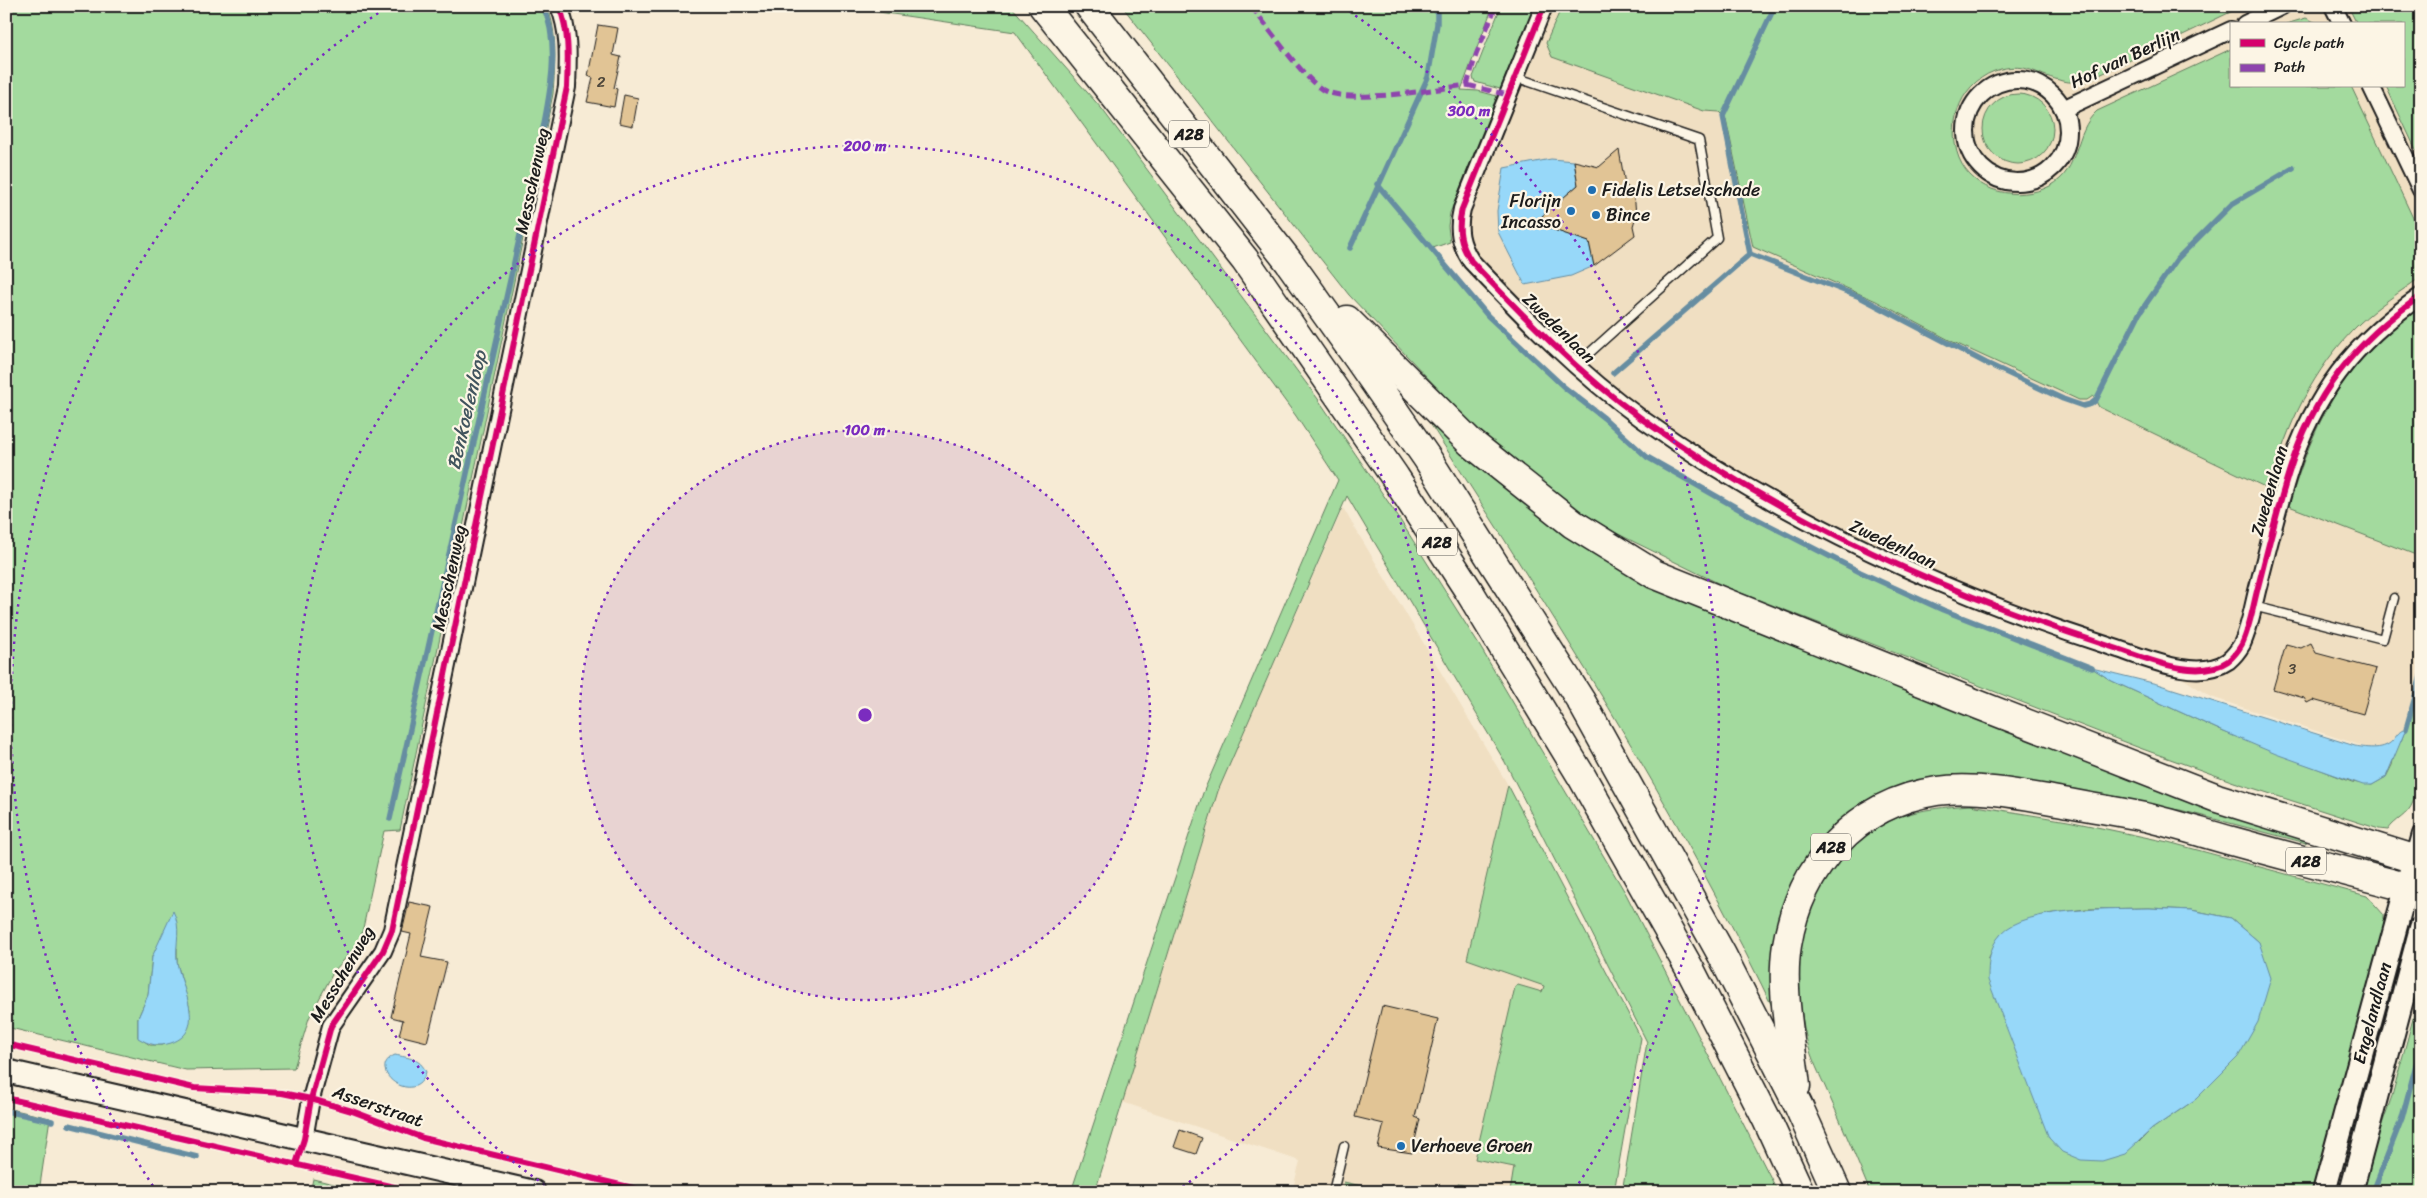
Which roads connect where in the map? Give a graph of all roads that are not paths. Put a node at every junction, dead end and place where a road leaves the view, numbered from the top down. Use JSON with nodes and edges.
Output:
{"nodes":[{"id":1,"x":559,"y":6,"type":"edge"},
{"id":2,"x":1043,"y":6,"type":"edge"},
{"id":3,"x":1089,"y":6,"type":"edge"},
{"id":4,"x":1544,"y":6,"type":"edge"},
{"id":5,"x":2282,"y":6,"type":"edge"},
{"id":6,"x":2333,"y":6,"type":"edge"},
{"id":7,"x":2249,"y":22,"type":"edge"},
{"id":8,"x":2341,"y":22,"type":"edge"},
{"id":9,"x":2230,"y":30,"type":"edge"},
{"id":10,"x":1515,"y":77,"type":"junction"},
{"id":11,"x":2372,"y":88,"type":"edge"},
{"id":12,"x":2063,"y":109,"type":"junction"},
{"id":13,"x":2421,"y":190,"type":"edge"},
{"id":14,"x":1289,"y":262,"type":"junction"},
{"id":15,"x":2421,"y":296,"type":"edge"},
{"id":16,"x":1575,"y":366,"type":"junction"},
{"id":17,"x":2394,"y":598,"type":"dead end"},
{"id":18,"x":2253,"y":606,"type":"junction"},
{"id":19,"x":2417,"y":846,"type":"edge"},
{"id":20,"x":2406,"y":887,"type":"junction"},
{"id":21,"x":2421,"y":928,"type":"edge"},
{"id":22,"x":6,"y":1071,"type":"edge"},
{"id":23,"x":1798,"y":1105,"type":"junction"},
{"id":24,"x":304,"y":1139,"type":"junction"},
{"id":25,"x":1344,"y":1146,"type":"dead end"},
{"id":26,"x":534,"y":1192,"type":"edge"},
{"id":27,"x":1333,"y":1192,"type":"edge"},
{"id":28,"x":1800,"y":1192,"type":"edge"},
{"id":29,"x":1837,"y":1192,"type":"edge"},
{"id":30,"x":2324,"y":1192,"type":"edge"},
{"id":31,"x":2352,"y":1192,"type":"edge"}],
"edges":[{"from":1,"to":24,"type":"street","name":"Messchenweg"},
{"from":2,"to":28,"type":"highway","number":"A28"},
{"from":3,"to":14,"type":"highway","number":"A28"},
{"from":4,"to":10,"type":"street","name":"Zwedenlaan"},
{"from":5,"to":7,"type":"street"},
{"from":6,"to":8,"type":"street"},
{"from":9,"to":12,"type":"street","name":"Hof van Berlijn"},
{"from":10,"to":16,"type":"street","name":"Zwedenlaan"},
{"from":10,"to":16,"type":"lane"},
{"from":11,"to":13,"type":"street"},
{"from":12,"to":12,"type":"street","name":"Hof van Berlijn"},
{"from":14,"to":19,"type":"highway","number":"A28"},
{"from":14,"to":23,"type":"highway","number":"A28"},
{"from":15,"to":18,"type":"street","name":"Zwedenlaan"},
{"from":16,"to":18,"type":"street","name":"Zwedenlaan"},
{"from":17,"to":18,"type":"lane"},
{"from":19,"to":20,"type":"main road","name":"Engelandlaan"},
{"from":20,"to":23,"type":"highway","number":"A28"},
{"from":20,"to":30,"type":"main road","name":"Engelandlaan"},
{"from":21,"to":31,"type":"main road","name":"Engelandlaan"},
{"from":22,"to":24,"type":"main road"},
{"from":23,"to":29,"type":"highway","number":"A28"},
{"from":24,"to":26,"type":"main road"},
{"from":25,"to":27,"type":"lane"}]}
